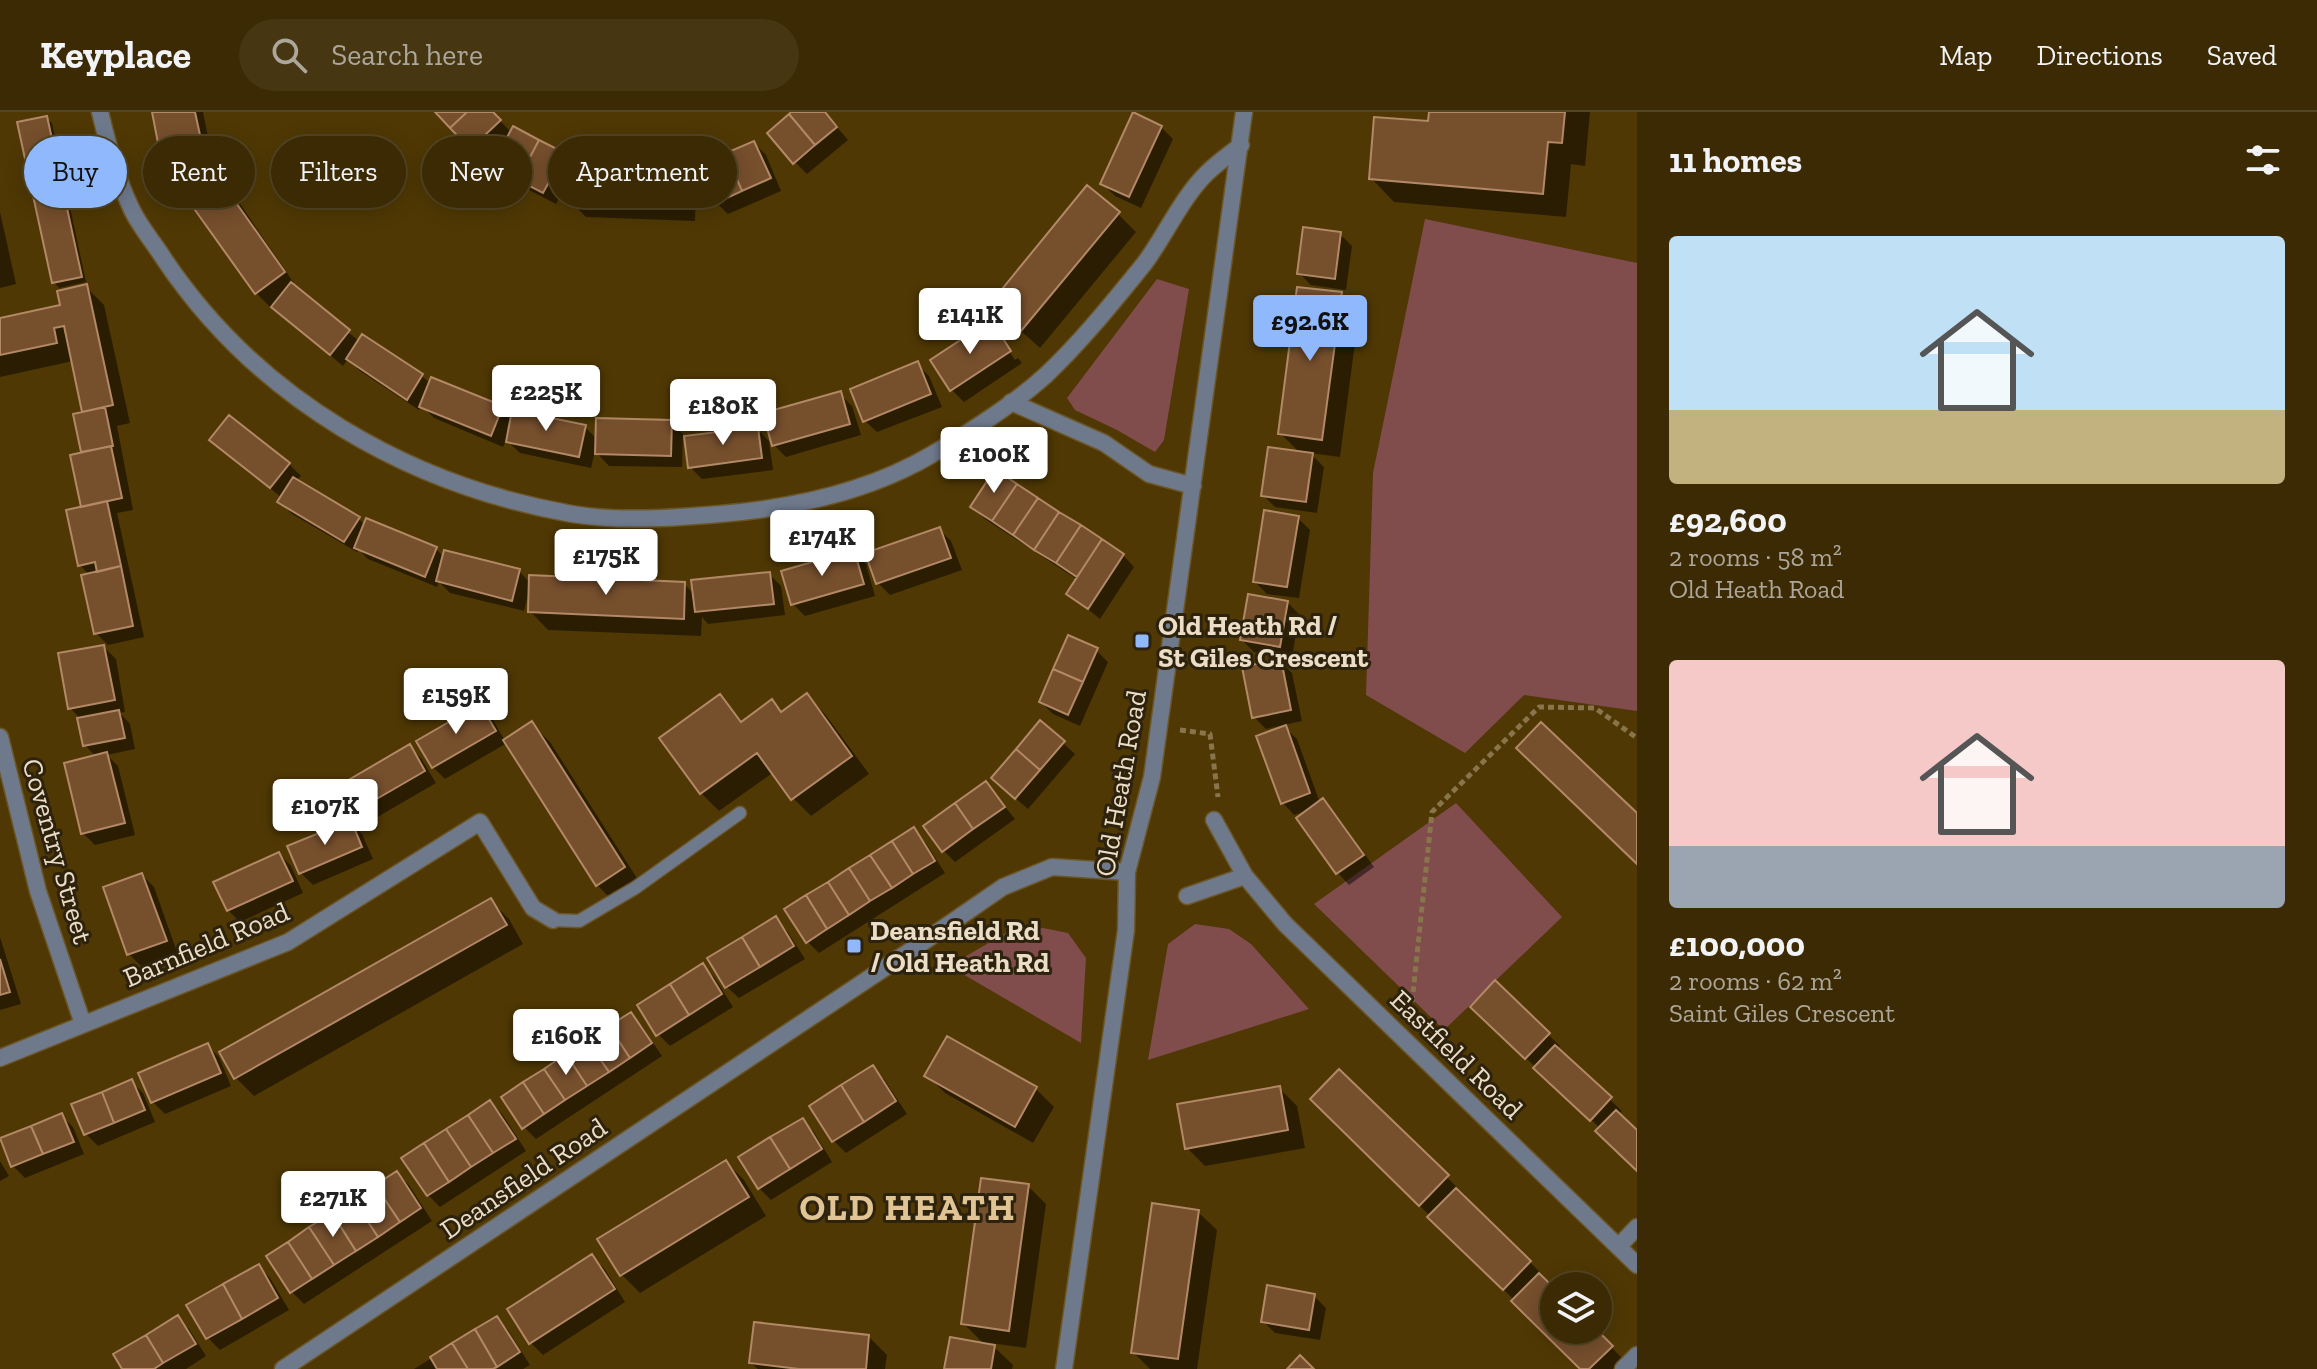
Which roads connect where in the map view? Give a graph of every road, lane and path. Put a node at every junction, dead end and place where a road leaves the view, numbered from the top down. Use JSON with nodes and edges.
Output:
{"nodes":[{"id":1,"x":100,"y":112,"type":"edge"},
{"id":2,"x":1244,"y":112,"type":"edge"},
{"id":3,"x":1241,"y":145,"type":"junction"},
{"id":4,"x":1011,"y":402,"type":"junction"},
{"id":5,"x":1193,"y":486,"type":"junction"},
{"id":6,"x":1159,"y":728,"type":"junction"},
{"id":7,"x":0,"y":737,"type":"edge"},
{"id":8,"x":1637,"y":738,"type":"edge"},
{"id":9,"x":740,"y":813,"type":"dead end"},
{"id":10,"x":1214,"y":820,"type":"joint"},
{"id":11,"x":1127,"y":872,"type":"junction"},
{"id":12,"x":1245,"y":876,"type":"junction"},
{"id":13,"x":1187,"y":896,"type":"dead end"},
{"id":14,"x":553,"y":920,"type":"joint"},
{"id":15,"x":83,"y":1024,"type":"junction"},
{"id":16,"x":1407,"y":1043,"type":"junction"},
{"id":17,"x":0,"y":1058,"type":"edge"},
{"id":18,"x":1637,"y":1227,"type":"edge"},
{"id":19,"x":1619,"y":1246,"type":"junction"},
{"id":20,"x":1637,"y":1265,"type":"edge"},
{"id":21,"x":1637,"y":1355,"type":"edge"},
{"id":22,"x":283,"y":1369,"type":"edge"},
{"id":23,"x":1064,"y":1369,"type":"edge"},
{"id":24,"x":1623,"y":1369,"type":"edge"}],
"edges":[{"from":1,"to":4,"type":"street"},
{"from":2,"to":3,"type":"street","name":"Old Heath Road"},
{"from":3,"to":4,"type":"street"},
{"from":3,"to":5,"type":"street","name":"Old Heath Road"},
{"from":4,"to":5,"type":"street"},
{"from":5,"to":6,"type":"street","name":"Old Heath Road"},
{"from":6,"to":10,"type":"path"},
{"from":6,"to":11,"type":"street","name":"Old Heath Road"},
{"from":7,"to":15,"type":"street","name":"Coventry Street"},
{"from":8,"to":16,"type":"path"},
{"from":9,"to":14,"type":"lane"},
{"from":10,"to":12,"type":"street","name":"Eastfield Road"},
{"from":11,"to":22,"type":"street","name":"Deansfield Road"},
{"from":11,"to":23,"type":"street","name":"Old Heath Road"},
{"from":12,"to":13,"type":"street"},
{"from":12,"to":16,"type":"street","name":"Eastfield Road"},
{"from":14,"to":15,"type":"street","name":"Barnfield Road"},
{"from":15,"to":17,"type":"street","name":"Barnfield Road"},
{"from":16,"to":19,"type":"street","name":"Eastfield Road"},
{"from":18,"to":19,"type":"street"},
{"from":19,"to":20,"type":"street","name":"Eastfield Road"},
{"from":21,"to":24,"type":"street"}]}
